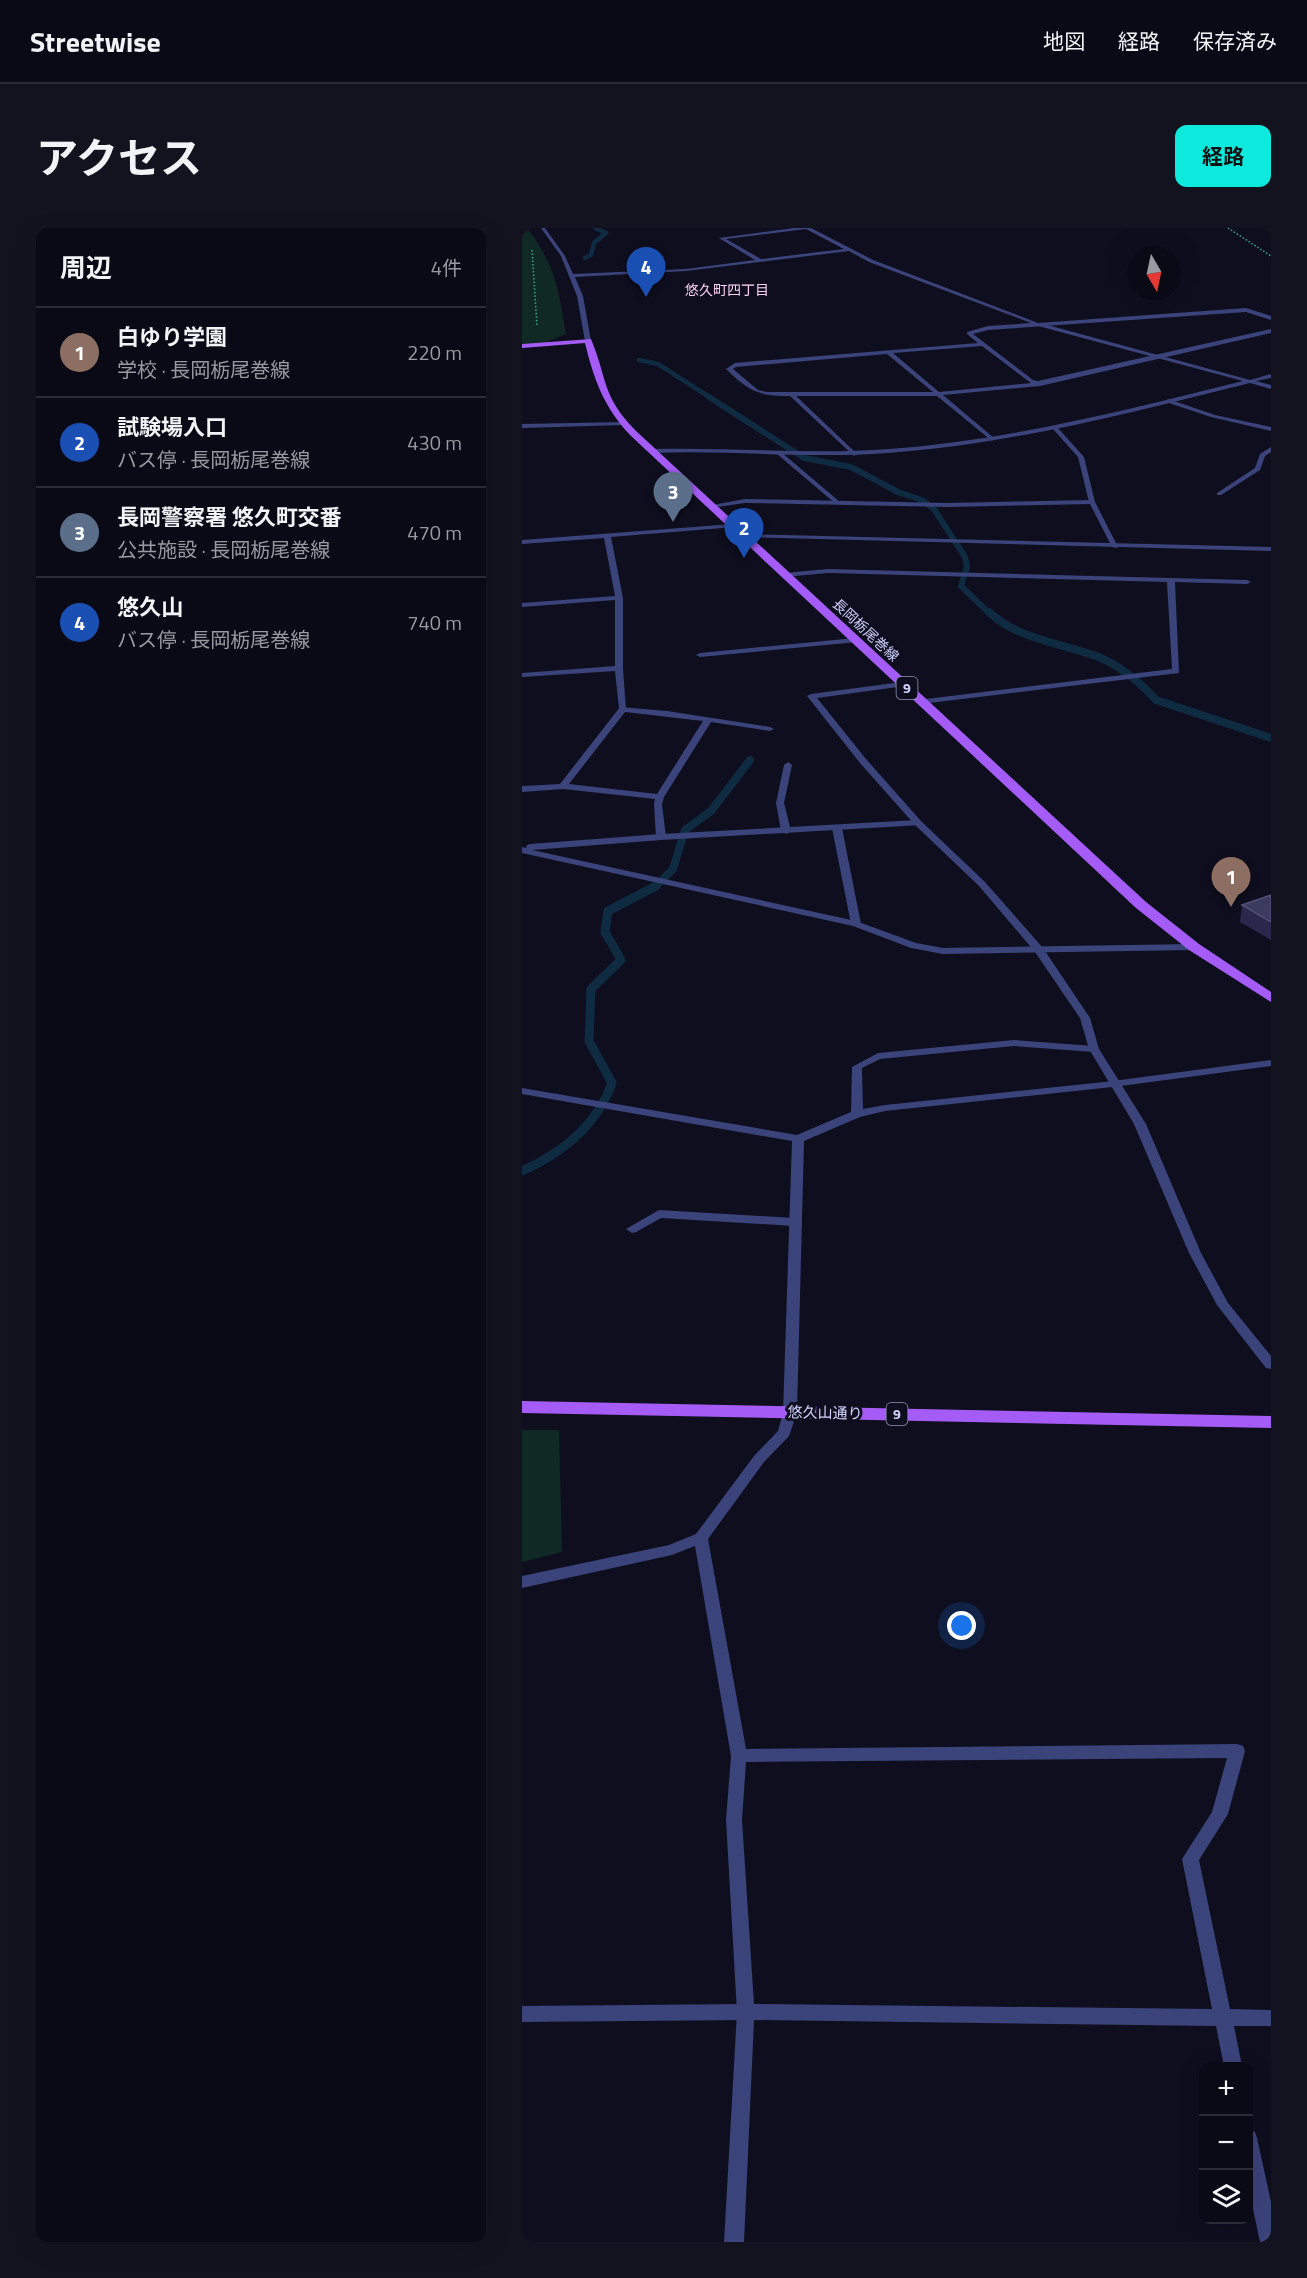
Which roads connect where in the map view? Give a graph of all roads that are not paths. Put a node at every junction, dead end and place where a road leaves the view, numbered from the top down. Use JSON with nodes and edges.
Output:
{"nodes":[{"id":1,"x":543,"y":228,"type":"edge"},
{"id":2,"x":806,"y":228,"type":"edge"},
{"id":3,"x":848,"y":250,"type":"junction"},
{"id":4,"x":762,"y":262,"type":"junction"},
{"id":5,"x":572,"y":276,"type":"junction"},
{"id":6,"x":1271,"y":318,"type":"edge"},
{"id":7,"x":1040,"y":325,"type":"junction"},
{"id":8,"x":1271,"y":331,"type":"edge"},
{"id":9,"x":588,"y":341,"type":"junction"},
{"id":10,"x":985,"y":344,"type":"junction"},
{"id":11,"x":522,"y":346,"type":"edge"},
{"id":12,"x":888,"y":352,"type":"junction"},
{"id":13,"x":1158,"y":357,"type":"junction"},
{"id":14,"x":1271,"y":376,"type":"edge"},
{"id":15,"x":1250,"y":381,"type":"junction"},
{"id":16,"x":1040,"y":384,"type":"junction"},
{"id":17,"x":1271,"y":387,"type":"edge"},
{"id":18,"x":792,"y":394,"type":"junction"},
{"id":19,"x":938,"y":394,"type":"junction"},
{"id":20,"x":1168,"y":401,"type":"junction"},
{"id":21,"x":623,"y":423,"type":"junction"},
{"id":22,"x":522,"y":426,"type":"edge"},
{"id":23,"x":1055,"y":428,"type":"junction"},
{"id":24,"x":1271,"y":429,"type":"edge"},
{"id":25,"x":992,"y":439,"type":"junction"},
{"id":26,"x":1271,"y":449,"type":"edge"},
{"id":27,"x":652,"y":451,"type":"junction"},
{"id":28,"x":778,"y":453,"type":"junction"},
{"id":29,"x":854,"y":454,"type":"junction"},
{"id":30,"x":1218,"y":494,"type":"dead end"},
{"id":31,"x":1092,"y":502,"type":"junction"},
{"id":32,"x":838,"y":503,"type":"junction"},
{"id":33,"x":710,"y":506,"type":"junction"},
{"id":34,"x":733,"y":526,"type":"junction"},
{"id":35,"x":742,"y":536,"type":"junction"},
{"id":36,"x":607,"y":537,"type":"junction"},
{"id":37,"x":522,"y":542,"type":"edge"},
{"id":38,"x":1115,"y":547,"type":"junction"},
{"id":39,"x":1271,"y":549,"type":"edge"},
{"id":40,"x":784,"y":575,"type":"junction"},
{"id":41,"x":1171,"y":581,"type":"junction"},
{"id":42,"x":1247,"y":582,"type":"dead end"},
{"id":43,"x":619,"y":598,"type":"junction"},
{"id":44,"x":522,"y":605,"type":"edge"},
{"id":45,"x":855,"y":640,"type":"junction"},
{"id":46,"x":700,"y":655,"type":"dead end"},
{"id":47,"x":620,"y":668,"type":"junction"},
{"id":48,"x":522,"y":675,"type":"edge"},
{"id":49,"x":902,"y":684,"type":"junction"},
{"id":50,"x":921,"y":702,"type":"junction"},
{"id":51,"x":623,"y":710,"type":"junction"},
{"id":52,"x":708,"y":720,"type":"junction"},
{"id":53,"x":770,"y":729,"type":"dead end"},
{"id":54,"x":788,"y":765,"type":"dead end"},
{"id":55,"x":563,"y":786,"type":"junction"},
{"id":56,"x":522,"y":789,"type":"edge"},
{"id":57,"x":660,"y":797,"type":"junction"},
{"id":58,"x":918,"y":823,"type":"junction"},
{"id":59,"x":837,"y":828,"type":"junction"},
{"id":60,"x":786,"y":831,"type":"junction"},
{"id":61,"x":661,"y":837,"type":"junction"},
{"id":62,"x":522,"y":849,"type":"edge"},
{"id":63,"x":856,"y":924,"type":"junction"},
{"id":64,"x":1194,"y":947,"type":"junction"},
{"id":65,"x":1039,"y":950,"type":"junction"},
{"id":66,"x":1271,"y":998,"type":"edge"},
{"id":67,"x":1094,"y":1048,"type":"junction"},
{"id":68,"x":1271,"y":1063,"type":"edge"},
{"id":69,"x":1113,"y":1084,"type":"junction"},
{"id":70,"x":522,"y":1091,"type":"edge"},
{"id":71,"x":857,"y":1114,"type":"junction"},
{"id":72,"x":798,"y":1139,"type":"junction"},
{"id":73,"x":794,"y":1222,"type":"junction"},
{"id":74,"x":632,"y":1229,"type":"dead end"},
{"id":75,"x":1271,"y":1365,"type":"edge"},
{"id":76,"x":522,"y":1407,"type":"edge"},
{"id":77,"x":790,"y":1413,"type":"junction"},
{"id":78,"x":1271,"y":1422,"type":"edge"},
{"id":79,"x":701,"y":1538,"type":"junction"},
{"id":80,"x":522,"y":1582,"type":"edge"},
{"id":81,"x":739,"y":1756,"type":"junction"},
{"id":82,"x":746,"y":2013,"type":"junction"},
{"id":83,"x":522,"y":2014,"type":"edge"},
{"id":84,"x":1271,"y":2018,"type":"edge"},
{"id":85,"x":1224,"y":2019,"type":"junction"},
{"id":86,"x":1232,"y":2062,"type":"edge"},
{"id":87,"x":1253,"y":2162,"type":"edge"},
{"id":88,"x":734,"y":2242,"type":"edge"},
{"id":89,"x":1270,"y":2242,"type":"edge"}],
"edges":[{"from":1,"to":5,"type":"street"},
{"from":2,"to":3,"type":"street"},
{"from":2,"to":4,"type":"street"},
{"from":3,"to":4,"type":"street"},
{"from":3,"to":7,"type":"street"},
{"from":4,"to":5,"type":"street"},
{"from":5,"to":9,"type":"street"},
{"from":6,"to":7,"type":"street"},
{"from":7,"to":10,"type":"street"},
{"from":7,"to":13,"type":"street"},
{"from":8,"to":13,"type":"street"},
{"from":9,"to":11,"type":"main road"},
{"from":9,"to":21,"type":"main road","name":"長岡栃尾巻線","number":"9"},
{"from":10,"to":12,"type":"street"},
{"from":10,"to":16,"type":"street"},
{"from":12,"to":18,"type":"street"},
{"from":12,"to":19,"type":"street"},
{"from":13,"to":15,"type":"street"},
{"from":13,"to":16,"type":"street"},
{"from":14,"to":15,"type":"street"},
{"from":15,"to":17,"type":"street"},
{"from":15,"to":20,"type":"street"},
{"from":16,"to":19,"type":"street"},
{"from":18,"to":19,"type":"street"},
{"from":18,"to":29,"type":"street"},
{"from":19,"to":25,"type":"street"},
{"from":20,"to":23,"type":"street"},
{"from":20,"to":24,"type":"street"},
{"from":21,"to":22,"type":"street"},
{"from":21,"to":27,"type":"main road","name":"長岡栃尾巻線","number":"9"},
{"from":23,"to":25,"type":"street"},
{"from":23,"to":31,"type":"street"},
{"from":25,"to":29,"type":"street"},
{"from":26,"to":30,"type":"street"},
{"from":27,"to":28,"type":"street"},
{"from":27,"to":33,"type":"main road","name":"長岡栃尾巻線","number":"9"},
{"from":28,"to":29,"type":"street"},
{"from":28,"to":32,"type":"street"},
{"from":31,"to":32,"type":"street"},
{"from":31,"to":38,"type":"street"},
{"from":32,"to":33,"type":"street"},
{"from":33,"to":34,"type":"main road","name":"長岡栃尾巻線","number":"9"},
{"from":34,"to":35,"type":"main road","name":"長岡栃尾巻線","number":"9"},
{"from":34,"to":36,"type":"street"},
{"from":35,"to":38,"type":"street"},
{"from":35,"to":40,"type":"main road","name":"長岡栃尾巻線","number":"9"},
{"from":36,"to":37,"type":"street"},
{"from":36,"to":43,"type":"street"},
{"from":38,"to":39,"type":"street"},
{"from":40,"to":41,"type":"street"},
{"from":40,"to":45,"type":"main road","name":"長岡栃尾巻線","number":"9"},
{"from":41,"to":42,"type":"street"},
{"from":41,"to":50,"type":"street"},
{"from":43,"to":44,"type":"street"},
{"from":43,"to":47,"type":"street"},
{"from":45,"to":46,"type":"street"},
{"from":45,"to":49,"type":"main road","name":"長岡栃尾巻線","number":"9"},
{"from":47,"to":48,"type":"street"},
{"from":47,"to":51,"type":"street"},
{"from":49,"to":50,"type":"main road","name":"長岡栃尾巻線","number":"9"},
{"from":49,"to":58,"type":"street"},
{"from":50,"to":64,"type":"main road","name":"長岡栃尾巻線","number":"9"},
{"from":51,"to":52,"type":"street"},
{"from":51,"to":55,"type":"street"},
{"from":52,"to":53,"type":"street"},
{"from":52,"to":57,"type":"street"},
{"from":54,"to":60,"type":"street"},
{"from":55,"to":56,"type":"street"},
{"from":55,"to":57,"type":"street"},
{"from":57,"to":61,"type":"street"},
{"from":58,"to":59,"type":"street"},
{"from":58,"to":65,"type":"street"},
{"from":59,"to":60,"type":"street"},
{"from":59,"to":63,"type":"street"},
{"from":60,"to":61,"type":"street"},
{"from":61,"to":62,"type":"street"},
{"from":62,"to":63,"type":"street"},
{"from":63,"to":65,"type":"street"},
{"from":64,"to":65,"type":"street"},
{"from":64,"to":66,"type":"main road","name":"長岡栃尾巻線","number":"9"},
{"from":65,"to":67,"type":"street"},
{"from":67,"to":69,"type":"street"},
{"from":67,"to":71,"type":"street"},
{"from":68,"to":69,"type":"street"},
{"from":69,"to":71,"type":"street"},
{"from":69,"to":75,"type":"street"},
{"from":70,"to":72,"type":"street"},
{"from":71,"to":72,"type":"street"},
{"from":72,"to":73,"type":"street"},
{"from":73,"to":74,"type":"street"},
{"from":73,"to":77,"type":"street"},
{"from":76,"to":77,"type":"main road","name":"悠久山通り","number":"9"},
{"from":77,"to":78,"type":"main road","name":"悠久山通り","number":"9"},
{"from":77,"to":79,"type":"street"},
{"from":79,"to":80,"type":"street"},
{"from":79,"to":81,"type":"street"},
{"from":81,"to":82,"type":"street"},
{"from":81,"to":85,"type":"street"},
{"from":82,"to":83,"type":"street"},
{"from":82,"to":85,"type":"street"},
{"from":82,"to":88,"type":"street"},
{"from":84,"to":85,"type":"street"},
{"from":85,"to":86,"type":"street"},
{"from":87,"to":89,"type":"street"}]}
